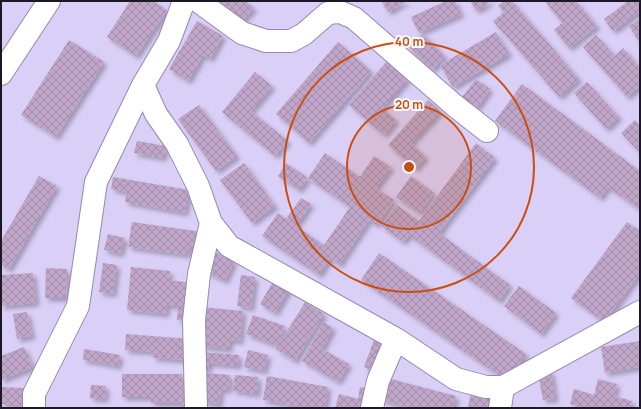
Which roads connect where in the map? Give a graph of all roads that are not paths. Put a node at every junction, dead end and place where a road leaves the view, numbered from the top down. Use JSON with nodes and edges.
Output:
{"nodes":[{"id":1,"x":49,"y":1,"type":"edge"},
{"id":2,"x":184,"y":1,"type":"edge"},
{"id":3,"x":198,"y":1,"type":"edge"},
{"id":4,"x":1,"y":74,"type":"edge"},
{"id":5,"x":144,"y":85,"type":"junction"},
{"id":6,"x":487,"y":131,"type":"dead end"},
{"id":7,"x":211,"y":223,"type":"junction"},
{"id":8,"x":640,"y":312,"type":"edge"},
{"id":9,"x":396,"y":339,"type":"junction"},
{"id":10,"x":502,"y":398,"type":"edge"},
{"id":11,"x":34,"y":408,"type":"edge"},
{"id":12,"x":196,"y":408,"type":"edge"},
{"id":13,"x":372,"y":408,"type":"edge"}],
"edges":[{"from":1,"to":4,"type":"street"},
{"from":2,"to":5,"type":"street"},
{"from":3,"to":6,"type":"street"},
{"from":5,"to":7,"type":"street"},
{"from":5,"to":11,"type":"street"},
{"from":7,"to":9,"type":"street"},
{"from":7,"to":12,"type":"street"},
{"from":8,"to":10,"type":"street"},
{"from":9,"to":10,"type":"street"},
{"from":9,"to":13,"type":"street"}]}
